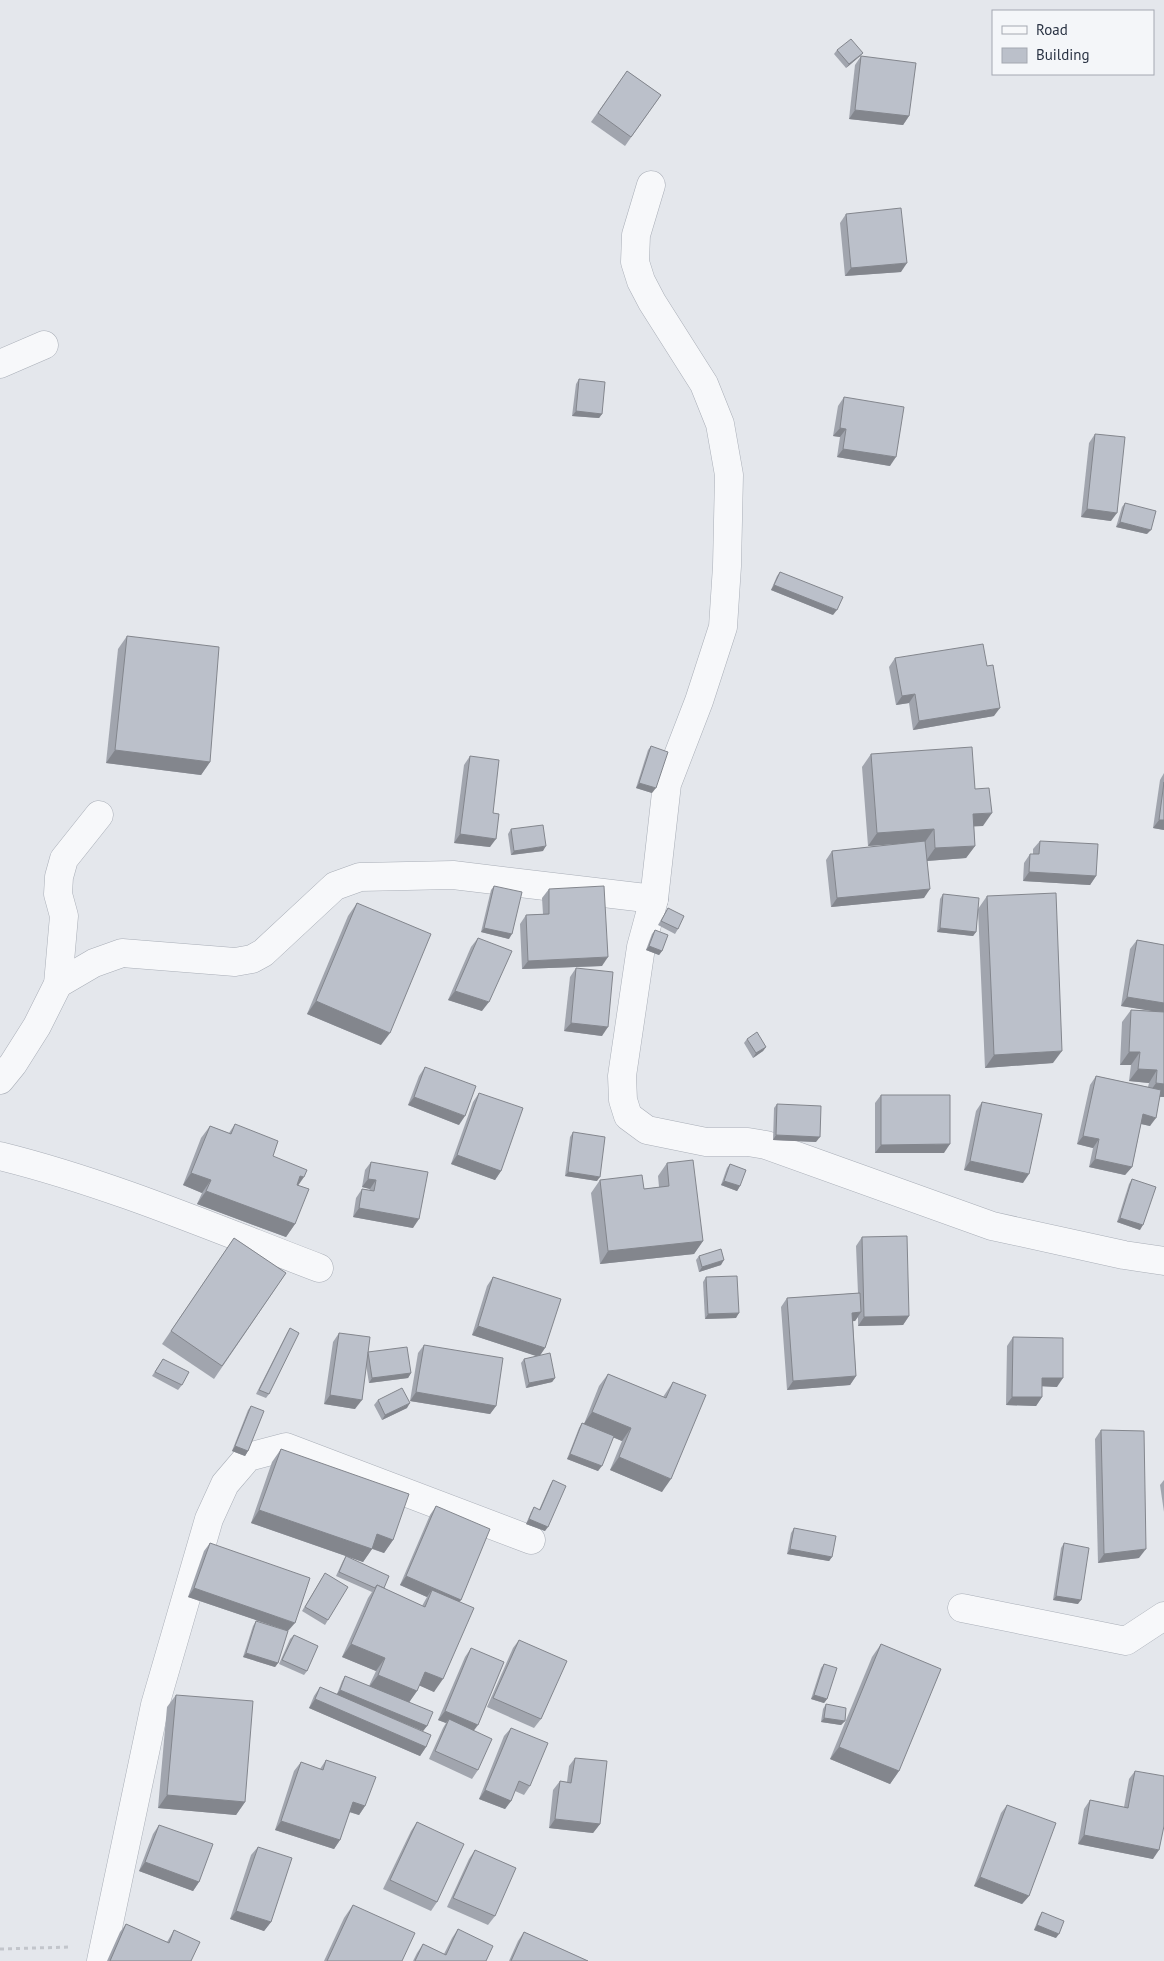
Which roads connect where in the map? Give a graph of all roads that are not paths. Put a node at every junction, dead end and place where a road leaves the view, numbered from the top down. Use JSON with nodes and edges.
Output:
{"nodes":[{"id":1,"x":651,"y":185,"type":"dead end"},
{"id":2,"x":44,"y":345,"type":"dead end"},
{"id":3,"x":0,"y":364,"type":"edge"},
{"id":4,"x":99,"y":815,"type":"dead end"},
{"id":5,"x":654,"y":900,"type":"junction"},
{"id":6,"x":58,"y":984,"type":"junction"},
{"id":7,"x":0,"y":1080,"type":"edge"},
{"id":8,"x":0,"y":1156,"type":"edge"},
{"id":9,"x":1164,"y":1261,"type":"edge"},
{"id":10,"x":319,"y":1268,"type":"dead end"},
{"id":11,"x":532,"y":1540,"type":"dead end"},
{"id":12,"x":962,"y":1608,"type":"dead end"},
{"id":13,"x":1164,"y":1616,"type":"edge"},
{"id":14,"x":103,"y":1953,"type":"edge"}],
"edges":[{"from":1,"to":5,"type":"street"},
{"from":2,"to":3,"type":"street"},
{"from":4,"to":6,"type":"street"},
{"from":5,"to":6,"type":"street"},
{"from":5,"to":9,"type":"street"},
{"from":6,"to":7,"type":"street"},
{"from":8,"to":10,"type":"street"},
{"from":11,"to":14,"type":"street"},
{"from":12,"to":13,"type":"street"}]}
